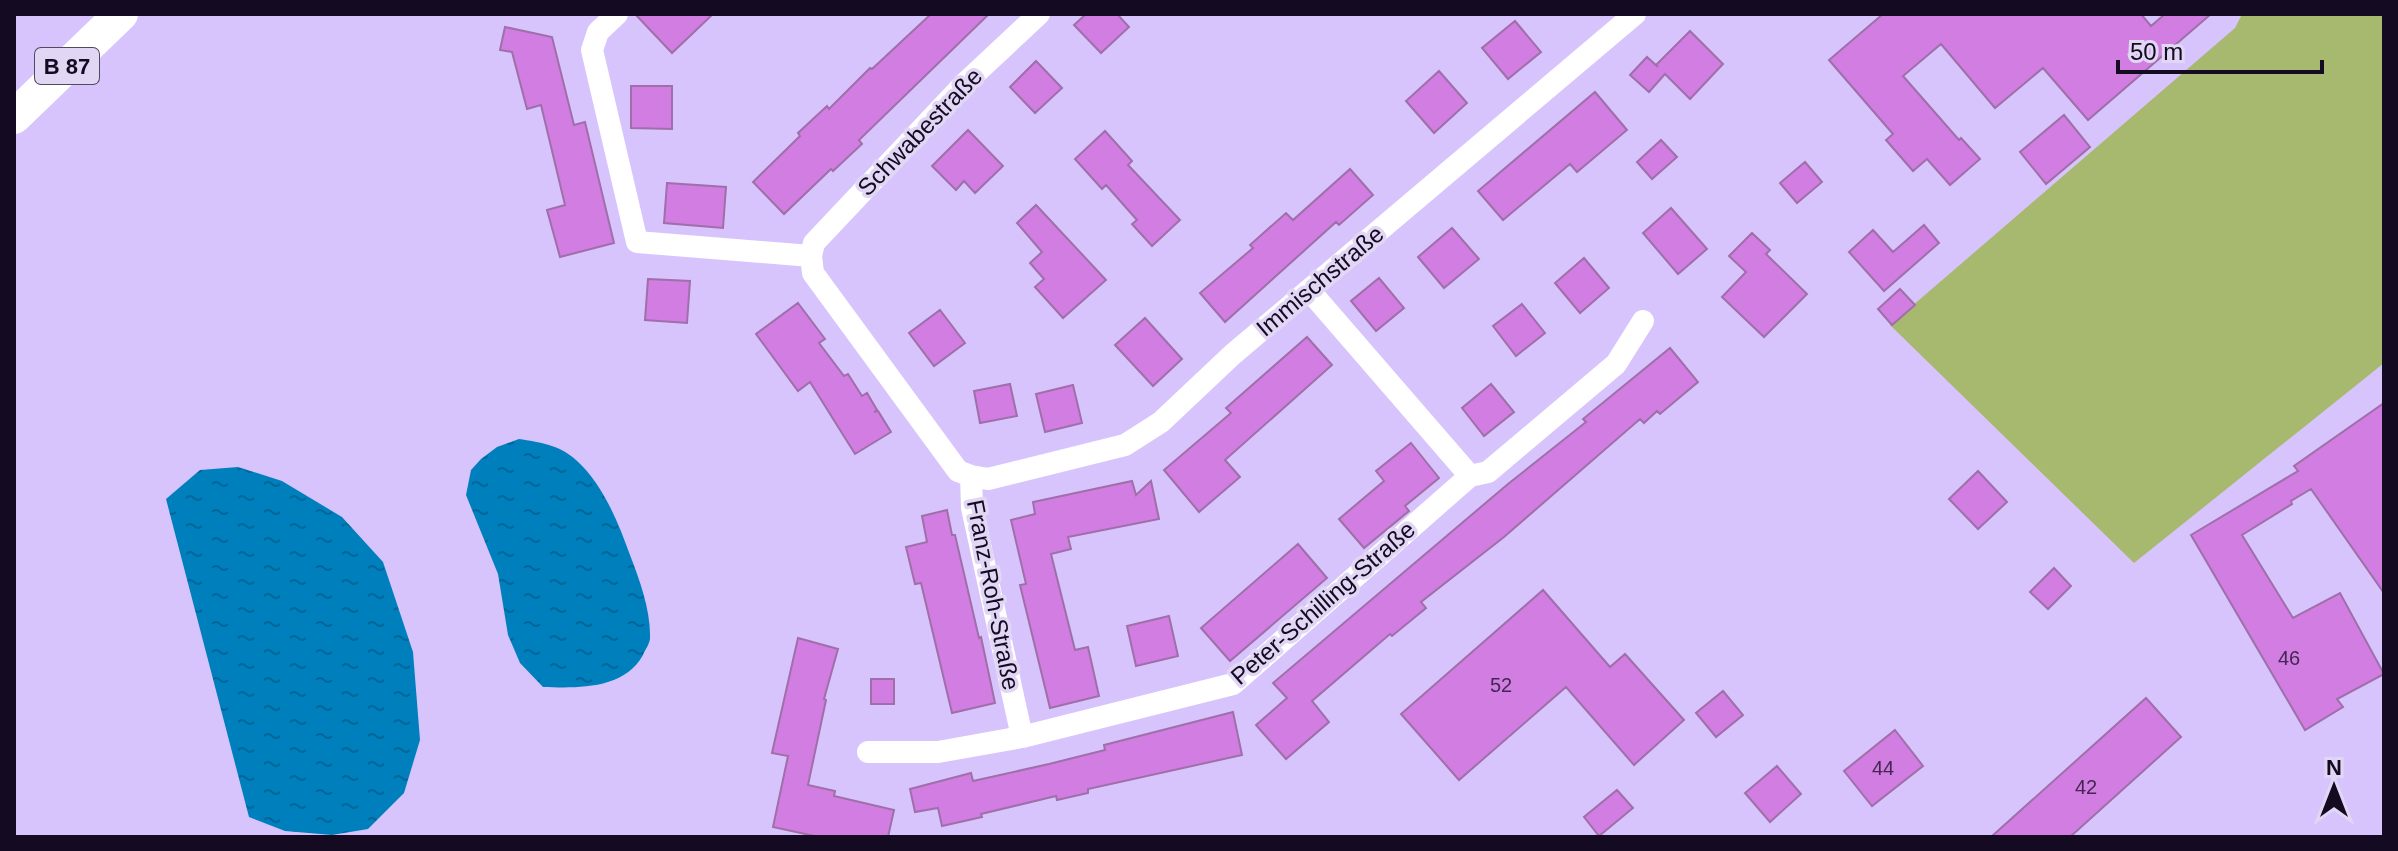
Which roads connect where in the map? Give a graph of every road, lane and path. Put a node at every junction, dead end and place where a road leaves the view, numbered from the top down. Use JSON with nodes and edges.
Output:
{"nodes":[{"id":1,"x":121,"y":14,"type":"edge"},
{"id":2,"x":617,"y":14,"type":"edge"},
{"id":3,"x":1039,"y":14,"type":"edge"},
{"id":4,"x":1635,"y":14,"type":"edge"},
{"id":5,"x":14,"y":117,"type":"edge"},
{"id":6,"x":811,"y":256,"type":"junction"},
{"id":7,"x":1309,"y":290,"type":"junction"},
{"id":8,"x":1643,"y":321,"type":"dead end"},
{"id":9,"x":971,"y":476,"type":"junction"},
{"id":10,"x":1470,"y":476,"type":"junction"},
{"id":11,"x":1022,"y":737,"type":"junction"},
{"id":12,"x":868,"y":752,"type":"dead end"}],
"edges":[{"from":1,"to":5,"type":"main road","number":"B 87"},
{"from":2,"to":6,"type":"street"},
{"from":3,"to":6,"type":"street","name":"Schwabestraße"},
{"from":4,"to":7,"type":"street","name":"Immischstraße"},
{"from":6,"to":9,"type":"street","name":"Franz-Roh-Straße"},
{"from":7,"to":9,"type":"street","name":"Immischstraße"},
{"from":7,"to":10,"type":"street"},
{"from":8,"to":10,"type":"street","name":"Peter-Schilling-Straße"},
{"from":9,"to":11,"type":"street","name":"Franz-Roh-Straße"},
{"from":10,"to":11,"type":"street","name":"Peter-Schilling-Straße"},
{"from":11,"to":12,"type":"street"}]}
